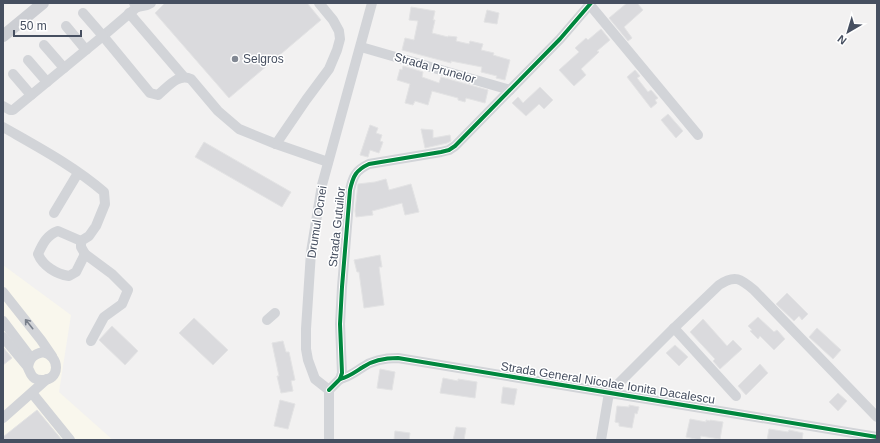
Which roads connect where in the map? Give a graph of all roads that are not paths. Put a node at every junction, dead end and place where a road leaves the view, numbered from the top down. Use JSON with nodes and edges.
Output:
{"nodes":[{"id":1,"x":151,"y":3,"type":"edge"},
{"id":2,"x":319,"y":3,"type":"edge"},
{"id":3,"x":372,"y":3,"type":"edge"},
{"id":4,"x":591,"y":4,"type":"edge"},
{"id":5,"x":36,"y":5,"type":"edge"},
{"id":6,"x":133,"y":8,"type":"edge"},
{"id":7,"x":83,"y":13,"type":"dead end"},
{"id":8,"x":66,"y":26,"type":"dead end"},
{"id":9,"x":3,"y":36,"type":"edge"},
{"id":10,"x":103,"y":36,"type":"junction"},
{"id":11,"x":44,"y":45,"type":"dead end"},
{"id":12,"x":361,"y":47,"type":"junction"},
{"id":13,"x":86,"y":50,"type":"junction"},
{"id":14,"x":28,"y":60,"type":"dead end"},
{"id":15,"x":64,"y":68,"type":"junction"},
{"id":16,"x":13,"y":74,"type":"dead end"},
{"id":17,"x":182,"y":76,"type":"junction"},
{"id":18,"x":47,"y":82,"type":"junction"},
{"id":19,"x":510,"y":90,"type":"junction"},
{"id":20,"x":31,"y":95,"type":"junction"},
{"id":21,"x":3,"y":106,"type":"edge"},
{"id":22,"x":3,"y":127,"type":"edge"},
{"id":23,"x":698,"y":135,"type":"dead end"},
{"id":24,"x":276,"y":144,"type":"junction"},
{"id":25,"x":328,"y":162,"type":"junction"},
{"id":26,"x":78,"y":173,"type":"junction"},
{"id":27,"x":54,"y":213,"type":"dead end"},
{"id":28,"x":81,"y":241,"type":"junction"},
{"id":29,"x":85,"y":254,"type":"junction"},
{"id":30,"x":3,"y":292,"type":"edge"},
{"id":31,"x":3,"y":321,"type":"edge"},
{"id":32,"x":674,"y":328,"type":"junction"},
{"id":33,"x":3,"y":337,"type":"edge"},
{"id":34,"x":91,"y":341,"type":"dead end"},
{"id":35,"x":52,"y":356,"type":"junction"},
{"id":36,"x":31,"y":358,"type":"junction"},
{"id":37,"x":28,"y":368,"type":"junction"},
{"id":38,"x":47,"y":379,"type":"junction"},
{"id":39,"x":340,"y":379,"type":"junction"},
{"id":40,"x":329,"y":390,"type":"junction"},
{"id":41,"x":33,"y":392,"type":"junction"},
{"id":42,"x":609,"y":393,"type":"junction"},
{"id":43,"x":736,"y":396,"type":"dead end"},
{"id":44,"x":877,"y":417,"type":"edge"},
{"id":45,"x":3,"y":418,"type":"edge"},
{"id":46,"x":849,"y":436,"type":"edge"},
{"id":47,"x":877,"y":437,"type":"edge"},
{"id":48,"x":70,"y":440,"type":"edge"},
{"id":49,"x":330,"y":440,"type":"edge"},
{"id":50,"x":601,"y":440,"type":"edge"}],
"edges":[{"from":1,"to":6,"type":"street"},
{"from":2,"to":24,"type":"street"},
{"from":3,"to":12,"type":"street","name":"Drumul Ocnei"},
{"from":4,"to":19,"type":"street","name":"Strada Gutuilor"},
{"from":4,"to":23,"type":"street"},
{"from":5,"to":9,"type":"main road"},
{"from":6,"to":10,"type":"street"},
{"from":6,"to":17,"type":"street"},
{"from":7,"to":10,"type":"street"},
{"from":8,"to":13,"type":"street"},
{"from":10,"to":13,"type":"street"},
{"from":10,"to":17,"type":"street"},
{"from":11,"to":15,"type":"street"},
{"from":12,"to":19,"type":"street","name":"Strada Prunelor"},
{"from":12,"to":25,"type":"street","name":"Drumul Ocnei"},
{"from":13,"to":15,"type":"street"},
{"from":14,"to":18,"type":"street"},
{"from":15,"to":18,"type":"street"},
{"from":16,"to":20,"type":"street"},
{"from":17,"to":24,"type":"street"},
{"from":18,"to":20,"type":"street"},
{"from":19,"to":39,"type":"street","name":"Strada Gutuilor"},
{"from":20,"to":21,"type":"street"},
{"from":22,"to":26,"type":"street"},
{"from":24,"to":25,"type":"street"},
{"from":25,"to":40,"type":"street","name":"Drumul Ocnei"},
{"from":26,"to":27,"type":"street"},
{"from":26,"to":28,"type":"street"},
{"from":28,"to":29,"type":"street"},
{"from":28,"to":29,"type":"street"},
{"from":29,"to":34,"type":"street"},
{"from":35,"to":30,"type":"street","one_way":true},
{"from":31,"to":36,"type":"street"},
{"from":32,"to":42,"type":"street"},
{"from":32,"to":43,"type":"street"},
{"from":32,"to":44,"type":"street"},
{"from":33,"to":37,"type":"street"},
{"from":35,"to":36,"type":"street"},
{"from":35,"to":38,"type":"street"},
{"from":36,"to":37,"type":"street"},
{"from":37,"to":38,"type":"street"},
{"from":38,"to":41,"type":"street"},
{"from":39,"to":40,"type":"street"},
{"from":39,"to":42,"type":"street","name":"Strada General Nicolae Ionita Dacalescu"},
{"from":40,"to":49,"type":"street"},
{"from":41,"to":45,"type":"street"},
{"from":41,"to":48,"type":"street"},
{"from":42,"to":46,"type":"street","name":"Strada General Nicolae Ionita Dacalescu"},
{"from":42,"to":50,"type":"street"},
{"from":46,"to":47,"type":"street","name":"Strada General Nicolae Ionita Dacalescu"}]}
